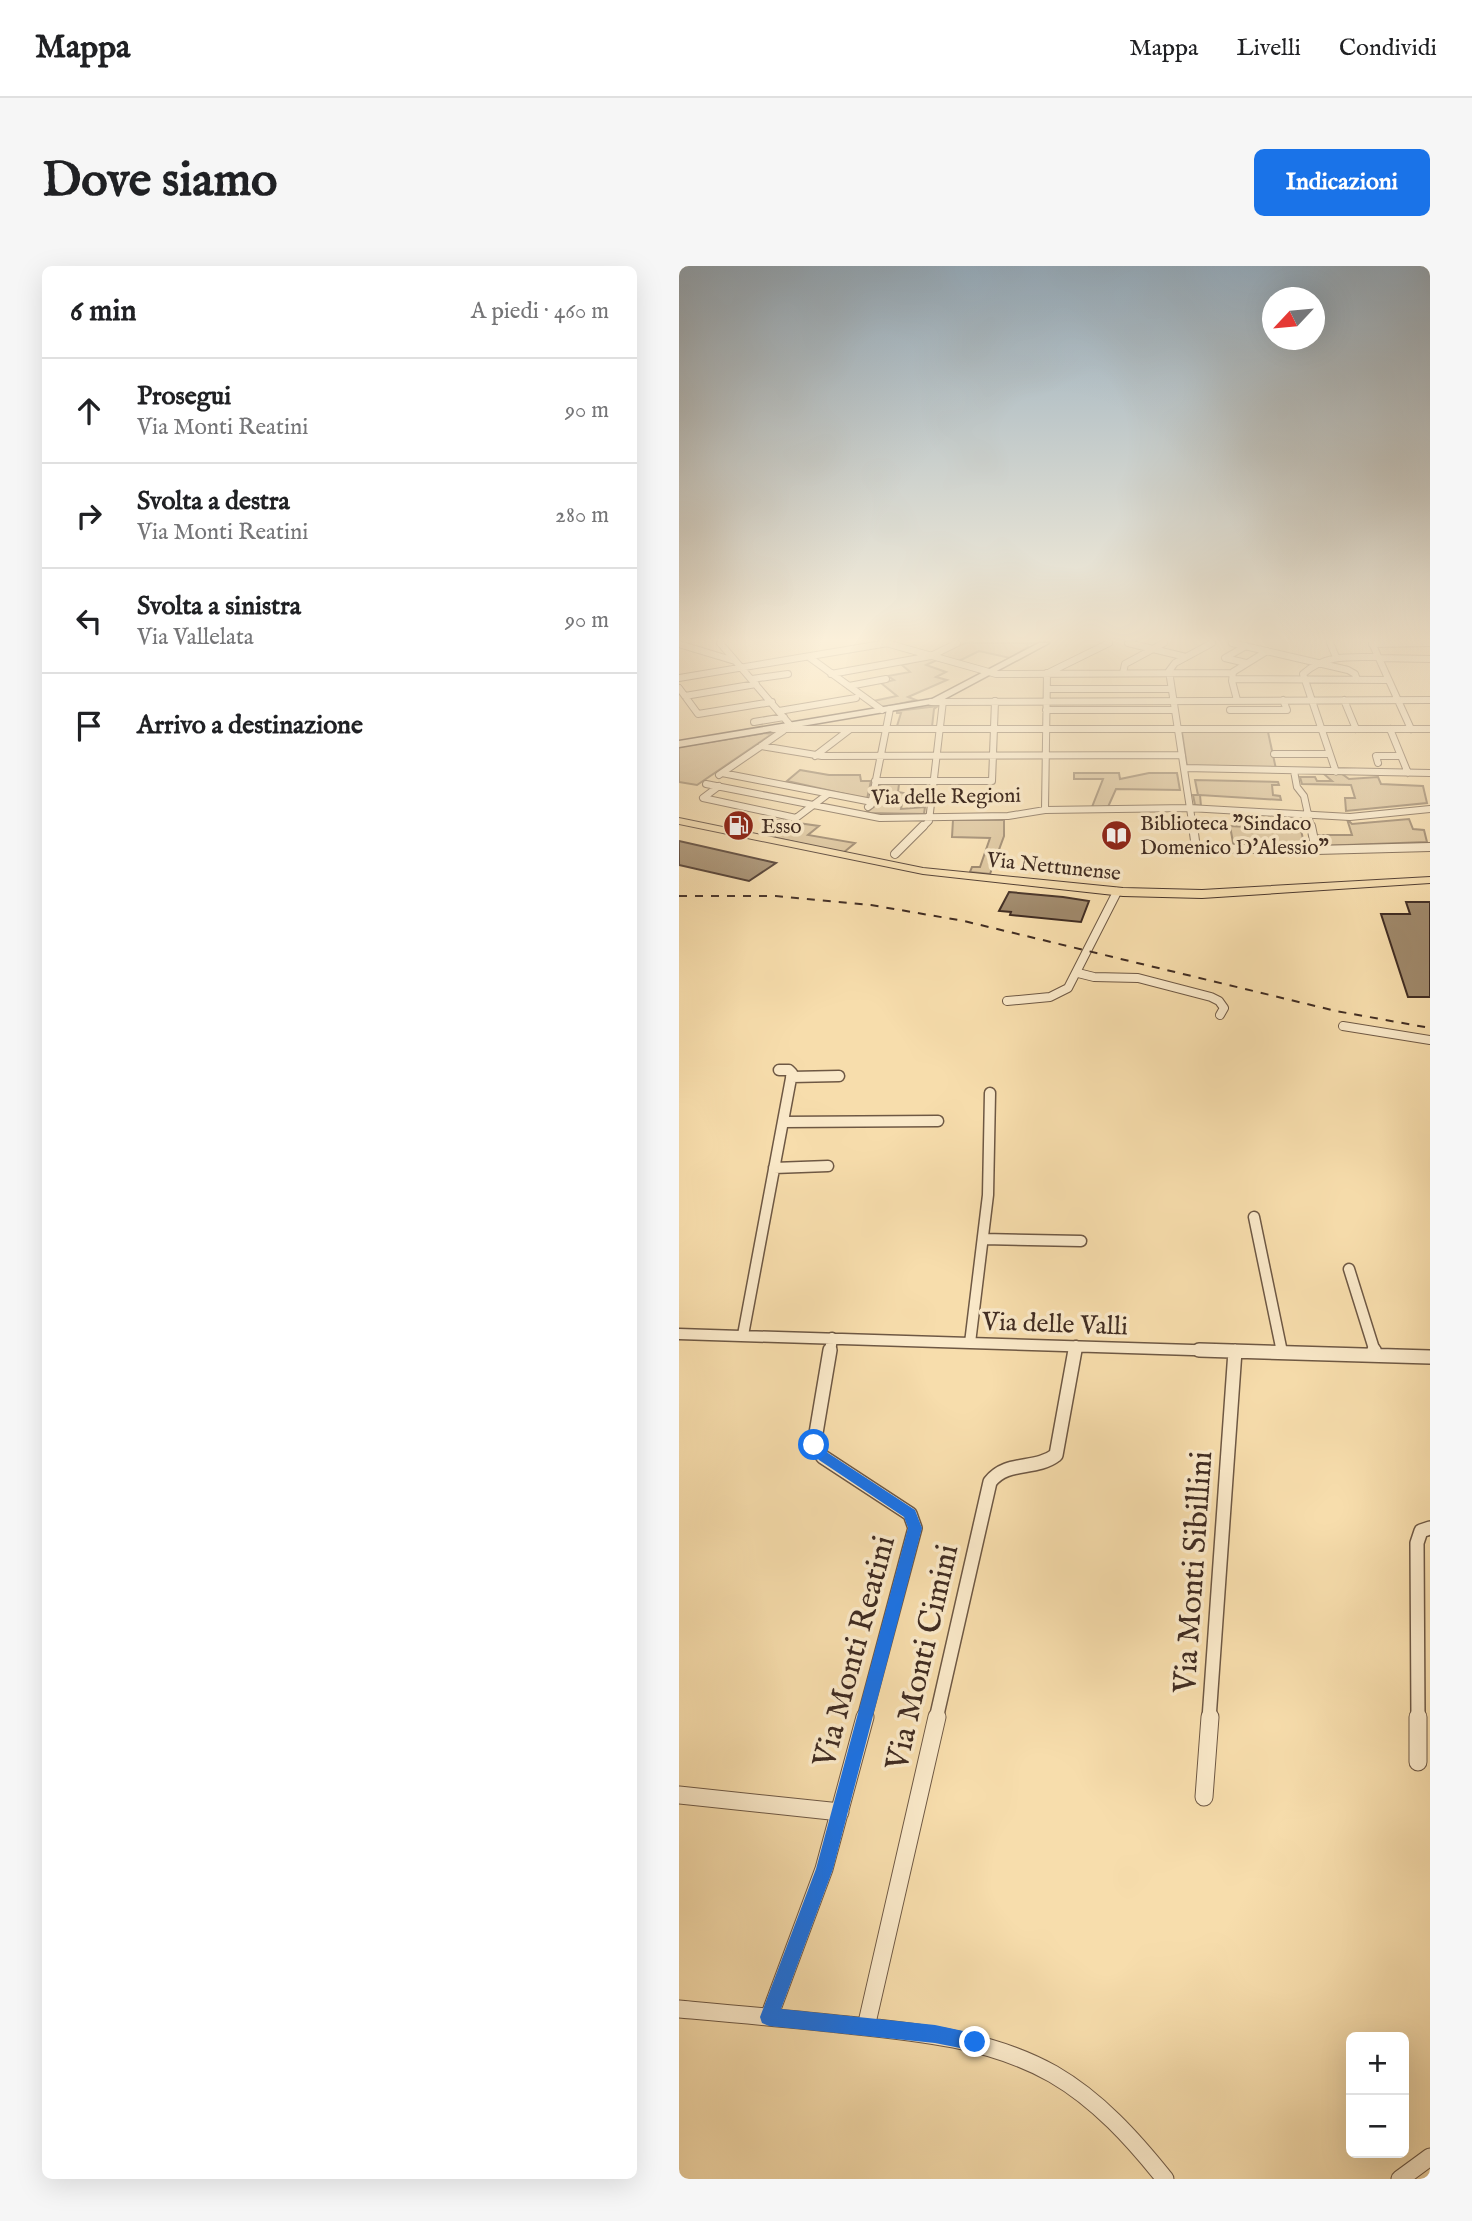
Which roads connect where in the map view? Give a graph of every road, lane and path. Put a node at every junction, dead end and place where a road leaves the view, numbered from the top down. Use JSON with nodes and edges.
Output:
{"nodes":[{"id":1,"x":760,"y":732,"type":"edge"},
{"id":2,"x":778,"y":732,"type":"edge"},
{"id":3,"x":846,"y":732,"type":"edge"},
{"id":4,"x":886,"y":732,"type":"edge"},
{"id":5,"x":939,"y":732,"type":"edge"},
{"id":6,"x":994,"y":732,"type":"edge"},
{"id":7,"x":1045,"y":732,"type":"edge"},
{"id":8,"x":1177,"y":732,"type":"edge"},
{"id":9,"x":1321,"y":732,"type":"edge"},
{"id":10,"x":1391,"y":732,"type":"edge"},
{"id":11,"x":679,"y":744,"type":"edge"},
{"id":12,"x":761,"y":746,"type":"junction"},
{"id":13,"x":1274,"y":754,"type":"dead end"},
{"id":14,"x":1329,"y":754,"type":"junction"},
{"id":15,"x":936,"y":755,"type":"junction"},
{"id":16,"x":993,"y":755,"type":"junction"},
{"id":17,"x":1045,"y":755,"type":"junction"},
{"id":18,"x":1182,"y":755,"type":"junction"},
{"id":19,"x":815,"y":756,"type":"junction"},
{"id":20,"x":881,"y":756,"type":"junction"},
{"id":21,"x":1401,"y":756,"type":"junction"},
{"id":22,"x":1378,"y":763,"type":"dead end"},
{"id":23,"x":1184,"y":768,"type":"junction"},
{"id":24,"x":1294,"y":771,"type":"junction"},
{"id":25,"x":1336,"y":772,"type":"junction"},
{"id":26,"x":722,"y":773,"type":"junction"},
{"id":27,"x":1408,"y":773,"type":"junction"},
{"id":28,"x":1430,"y":773,"type":"edge"},
{"id":29,"x":875,"y":781,"type":"junction"},
{"id":30,"x":933,"y":781,"type":"junction"},
{"id":31,"x":719,"y":786,"type":"junction"},
{"id":32,"x":796,"y":788,"type":"junction"},
{"id":33,"x":828,"y":794,"type":"junction"},
{"id":34,"x":780,"y":799,"type":"junction"},
{"id":35,"x":871,"y":802,"type":"junction"},
{"id":36,"x":813,"y":805,"type":"junction"},
{"id":37,"x":1189,"y":808,"type":"junction"},
{"id":38,"x":1430,"y":808,"type":"edge"},
{"id":39,"x":1045,"y":810,"type":"junction"},
{"id":40,"x":762,"y":811,"type":"junction"},
{"id":41,"x":859,"y":815,"type":"junction"},
{"id":42,"x":1308,"y":815,"type":"junction"},
{"id":43,"x":930,"y":817,"type":"junction"},
{"id":44,"x":679,"y":821,"type":"edge"},
{"id":45,"x":1430,"y":847,"type":"edge"},
{"id":46,"x":1316,"y":850,"type":"junction"},
{"id":47,"x":895,"y":854,"type":"dead end"},
{"id":48,"x":1430,"y":880,"type":"edge"},
{"id":49,"x":1117,"y":892,"type":"junction"},
{"id":50,"x":1078,"y":973,"type":"junction"},
{"id":51,"x":1007,"y":1001,"type":"dead end"},
{"id":52,"x":1220,"y":1015,"type":"dead end"},
{"id":53,"x":1343,"y":1026,"type":"dead end"},
{"id":54,"x":1430,"y":1041,"type":"edge"},
{"id":55,"x":779,"y":1070,"type":"dead end"},
{"id":56,"x":839,"y":1076,"type":"dead end"},
{"id":57,"x":791,"y":1077,"type":"junction"},
{"id":58,"x":990,"y":1093,"type":"dead end"},
{"id":59,"x":938,"y":1121,"type":"dead end"},
{"id":60,"x":783,"y":1122,"type":"junction"},
{"id":61,"x":828,"y":1166,"type":"dead end"},
{"id":62,"x":774,"y":1168,"type":"junction"},
{"id":63,"x":1254,"y":1217,"type":"dead end"},
{"id":64,"x":983,"y":1240,"type":"junction"},
{"id":65,"x":1081,"y":1241,"type":"dead end"},
{"id":66,"x":1349,"y":1269,"type":"dead end"},
{"id":67,"x":679,"y":1334,"type":"edge"},
{"id":68,"x":743,"y":1335,"type":"junction"},
{"id":69,"x":832,"y":1338,"type":"junction"},
{"id":70,"x":970,"y":1343,"type":"junction"},
{"id":71,"x":1076,"y":1346,"type":"junction"},
{"id":72,"x":1235,"y":1351,"type":"junction"},
{"id":73,"x":1282,"y":1352,"type":"junction"},
{"id":74,"x":1375,"y":1355,"type":"junction"},
{"id":75,"x":1430,"y":1357,"type":"edge"},
{"id":76,"x":1430,"y":1528,"type":"edge"},
{"id":77,"x":1418,"y":1762,"type":"dead end"},
{"id":78,"x":679,"y":1794,"type":"edge"},
{"id":79,"x":1204,"y":1797,"type":"dead end"},
{"id":80,"x":840,"y":1812,"type":"junction"},
{"id":81,"x":679,"y":2009,"type":"edge"},
{"id":82,"x":769,"y":2017,"type":"junction"},
{"id":83,"x":866,"y":2027,"type":"junction"},
{"id":84,"x":1430,"y":2157,"type":"edge"},
{"id":85,"x":1165,"y":2179,"type":"edge"},
{"id":86,"x":1400,"y":2179,"type":"edge"}],
"edges":[{"from":1,"to":11,"type":"street"},
{"from":2,"to":12,"type":"street"},
{"from":3,"to":19,"type":"street"},
{"from":4,"to":20,"type":"street"},
{"from":5,"to":15,"type":"street"},
{"from":6,"to":16,"type":"street"},
{"from":7,"to":17,"type":"street"},
{"from":8,"to":18,"type":"street"},
{"from":9,"to":14,"type":"street"},
{"from":10,"to":21,"type":"street"},
{"from":12,"to":19,"type":"street"},
{"from":12,"to":26,"type":"street"},
{"from":13,"to":14,"type":"street"},
{"from":14,"to":25,"type":"street"},
{"from":15,"to":16,"type":"street"},
{"from":15,"to":20,"type":"street"},
{"from":15,"to":30,"type":"street"},
{"from":16,"to":17,"type":"street"},
{"from":16,"to":30,"type":"street"},
{"from":17,"to":18,"type":"street"},
{"from":17,"to":39,"type":"street"},
{"from":18,"to":23,"type":"street"},
{"from":19,"to":20,"type":"street"},
{"from":20,"to":29,"type":"street"},
{"from":21,"to":22,"type":"street"},
{"from":21,"to":27,"type":"street"},
{"from":23,"to":24,"type":"street"},
{"from":23,"to":37,"type":"street"},
{"from":24,"to":25,"type":"street"},
{"from":24,"to":42,"type":"street"},
{"from":25,"to":27,"type":"street"},
{"from":26,"to":31,"type":"street","name":"Via delle Regioni"},
{"from":26,"to":32,"type":"street"},
{"from":27,"to":28,"type":"street"},
{"from":29,"to":30,"type":"street"},
{"from":29,"to":35,"type":"street"},
{"from":30,"to":43,"type":"street"},
{"from":31,"to":34,"type":"street","name":"Via delle Regioni"},
{"from":31,"to":40,"type":"street"},
{"from":32,"to":33,"type":"street"},
{"from":32,"to":34,"type":"street"},
{"from":33,"to":35,"type":"street"},
{"from":33,"to":36,"type":"street"},
{"from":34,"to":36,"type":"street","name":"Via delle Regioni"},
{"from":34,"to":40,"type":"street"},
{"from":35,"to":41,"type":"street"},
{"from":36,"to":40,"type":"street"},
{"from":36,"to":41,"type":"street","name":"Via delle Regioni"},
{"from":37,"to":39,"type":"street","name":"Via delle Regioni"},
{"from":37,"to":42,"type":"street","name":"Via delle Regioni"},
{"from":37,"to":46,"type":"street"},
{"from":38,"to":42,"type":"street","name":"Via delle Regioni"},
{"from":39,"to":43,"type":"street","name":"Via delle Regioni"},
{"from":41,"to":43,"type":"street","name":"Via delle Regioni"},
{"from":42,"to":46,"type":"street"},
{"from":43,"to":47,"type":"street"},
{"from":44,"to":49,"type":"main road","name":"Via Nettunense"},
{"from":45,"to":46,"type":"street"},
{"from":48,"to":49,"type":"main road","name":"Via Nettunense"},
{"from":49,"to":50,"type":"street"},
{"from":50,"to":51,"type":"street"},
{"from":50,"to":52,"type":"street"},
{"from":53,"to":54,"type":"street"},
{"from":55,"to":57,"type":"street"},
{"from":56,"to":57,"type":"street"},
{"from":57,"to":60,"type":"street"},
{"from":58,"to":64,"type":"street"},
{"from":59,"to":60,"type":"street"},
{"from":60,"to":62,"type":"street"},
{"from":61,"to":62,"type":"street"},
{"from":62,"to":68,"type":"street"},
{"from":63,"to":73,"type":"street"},
{"from":64,"to":65,"type":"street"},
{"from":64,"to":70,"type":"street"},
{"from":66,"to":74,"type":"street"},
{"from":67,"to":68,"type":"street","name":"Via delle Valli"},
{"from":68,"to":69,"type":"street","name":"Via delle Valli"},
{"from":69,"to":70,"type":"street","name":"Via delle Valli"},
{"from":69,"to":80,"type":"street","name":"Via Monti Reatini"},
{"from":70,"to":71,"type":"street","name":"Via delle Valli"},
{"from":71,"to":72,"type":"street","name":"Via delle Valli"},
{"from":71,"to":83,"type":"street","name":"Via Monti Cimini"},
{"from":72,"to":73,"type":"street","name":"Via delle Valli"},
{"from":72,"to":79,"type":"street","name":"Via Monti Sibillini"},
{"from":73,"to":74,"type":"street","name":"Via delle Valli"},
{"from":74,"to":75,"type":"street","name":"Via delle Valli"},
{"from":76,"to":77,"type":"street"},
{"from":78,"to":80,"type":"street"},
{"from":80,"to":82,"type":"street","name":"Via Monti Reatini"},
{"from":81,"to":82,"type":"street"},
{"from":82,"to":83,"type":"street"},
{"from":83,"to":85,"type":"street"},
{"from":84,"to":86,"type":"street"}]}
